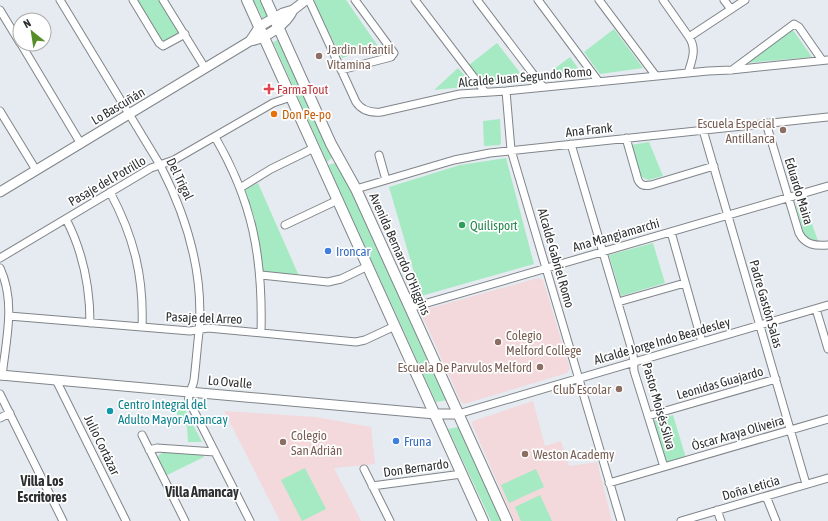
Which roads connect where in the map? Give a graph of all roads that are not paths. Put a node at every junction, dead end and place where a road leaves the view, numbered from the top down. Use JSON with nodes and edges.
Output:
{"nodes":[{"id":1,"x":60,"y":0,"type":"edge"},
{"id":2,"x":133,"y":0,"type":"edge"},
{"id":3,"x":163,"y":0,"type":"edge"},
{"id":4,"x":247,"y":0,"type":"edge"},
{"id":5,"x":266,"y":0,"type":"edge"},
{"id":6,"x":308,"y":0,"type":"edge"},
{"id":7,"x":355,"y":0,"type":"edge"},
{"id":8,"x":415,"y":0,"type":"edge"},
{"id":9,"x":477,"y":0,"type":"edge"},
{"id":10,"x":538,"y":0,"type":"edge"},
{"id":11,"x":599,"y":0,"type":"edge"},
{"id":12,"x":663,"y":0,"type":"edge"},
{"id":13,"x":724,"y":0,"type":"edge"},
{"id":14,"x":745,"y":0,"type":"edge"},
{"id":15,"x":730,"y":8,"type":"junction"},
{"id":16,"x":0,"y":10,"type":"edge"},
{"id":17,"x":277,"y":22,"type":"junction"},
{"id":18,"x":12,"y":30,"type":"edge"},
{"id":19,"x":262,"y":31,"type":"junction"},
{"id":20,"x":185,"y":34,"type":"junction"},
{"id":21,"x":689,"y":36,"type":"junction"},
{"id":22,"x":25,"y":52,"type":"edge"},
{"id":23,"x":825,"y":60,"type":"edge"},
{"id":24,"x":205,"y":68,"type":"junction"},
{"id":25,"x":341,"y":70,"type":"junction"},
{"id":26,"x":731,"y":70,"type":"junction"},
{"id":27,"x":688,"y":73,"type":"junction"},
{"id":28,"x":656,"y":76,"type":"junction"},
{"id":29,"x":599,"y":82,"type":"junction"},
{"id":30,"x":543,"y":87,"type":"junction"},
{"id":31,"x":506,"y":91,"type":"junction"},
{"id":32,"x":485,"y":92,"type":"junction"},
{"id":33,"x":292,"y":97,"type":"junction"},
{"id":34,"x":0,"y":111,"type":"edge"},
{"id":35,"x":130,"y":114,"type":"junction"},
{"id":36,"x":828,"y":117,"type":"edge"},
{"id":37,"x":7,"y":122,"type":"junction"},
{"id":38,"x":766,"y":123,"type":"junction"},
{"id":39,"x":0,"y":126,"type":"edge"},
{"id":40,"x":703,"y":130,"type":"junction"},
{"id":41,"x":215,"y":137,"type":"junction"},
{"id":42,"x":626,"y":138,"type":"junction"},
{"id":43,"x":81,"y":144,"type":"junction"},
{"id":44,"x":571,"y":144,"type":"junction"},
{"id":45,"x":314,"y":148,"type":"junction"},
{"id":46,"x":511,"y":150,"type":"junction"},
{"id":47,"x":379,"y":155,"type":"dead end"},
{"id":48,"x":160,"y":165,"type":"junction"},
{"id":49,"x":714,"y":166,"type":"junction"},
{"id":50,"x":36,"y":170,"type":"junction"},
{"id":51,"x":386,"y":180,"type":"junction"},
{"id":52,"x":828,"y":186,"type":"edge"},
{"id":53,"x":240,"y":188,"type":"junction"},
{"id":54,"x":356,"y":189,"type":"junction"},
{"id":55,"x":0,"y":192,"type":"edge"},
{"id":56,"x":110,"y":192,"type":"junction"},
{"id":57,"x":788,"y":197,"type":"junction"},
{"id":58,"x":338,"y":200,"type":"junction"},
{"id":59,"x":728,"y":215,"type":"junction"},
{"id":60,"x":66,"y":219,"type":"junction"},
{"id":61,"x":285,"y":225,"type":"dead end"},
{"id":62,"x":671,"y":232,"type":"junction"},
{"id":63,"x":828,"y":245,"type":"edge"},
{"id":64,"x":602,"y":252,"type":"junction"},
{"id":65,"x":0,"y":258,"type":"edge"},
{"id":66,"x":368,"y":266,"type":"junction"},
{"id":67,"x":0,"y":268,"type":"edge"},
{"id":68,"x":546,"y":268,"type":"junction"},
{"id":69,"x":261,"y":275,"type":"junction"},
{"id":70,"x":685,"y":283,"type":"junction"},
{"id":71,"x":618,"y":302,"type":"junction"},
{"id":72,"x":828,"y":305,"type":"edge"},
{"id":73,"x":410,"y":308,"type":"junction"},
{"id":74,"x":816,"y":309,"type":"junction"},
{"id":75,"x":9,"y":316,"type":"junction"},
{"id":76,"x":90,"y":323,"type":"junction"},
{"id":77,"x":760,"y":325,"type":"junction"},
{"id":78,"x":395,"y":326,"type":"junction"},
{"id":79,"x":142,"y":327,"type":"junction"},
{"id":80,"x":199,"y":330,"type":"junction"},
{"id":81,"x":261,"y":333,"type":"junction"},
{"id":82,"x":702,"y":342,"type":"junction"},
{"id":83,"x":828,"y":349,"type":"edge"},
{"id":84,"x":634,"y":362,"type":"junction"},
{"id":85,"x":1,"y":376,"type":"edge"},
{"id":86,"x":579,"y":378,"type":"junction"},
{"id":87,"x":56,"y":380,"type":"junction"},
{"id":88,"x":776,"y":380,"type":"junction"},
{"id":89,"x":189,"y":392,"type":"junction"},
{"id":90,"x":0,"y":394,"type":"edge"},
{"id":91,"x":10,"y":413,"type":"junction"},
{"id":92,"x":435,"y":414,"type":"junction"},
{"id":93,"x":458,"y":414,"type":"junction"},
{"id":94,"x":648,"y":416,"type":"junction"},
{"id":95,"x":0,"y":418,"type":"edge"},
{"id":96,"x":828,"y":419,"type":"edge"},
{"id":97,"x":790,"y":430,"type":"junction"},
{"id":98,"x":142,"y":435,"type":"dead end"},
{"id":99,"x":149,"y":450,"type":"junction"},
{"id":100,"x":215,"y":452,"type":"junction"},
{"id":101,"x":664,"y":467,"type":"junction"},
{"id":102,"x":364,"y":469,"type":"dead end"},
{"id":103,"x":462,"y":474,"type":"junction"},
{"id":104,"x":826,"y":478,"type":"edge"},
{"id":105,"x":609,"y":483,"type":"junction"},
{"id":106,"x":806,"y":484,"type":"junction"},
{"id":107,"x":372,"y":486,"type":"junction"},
{"id":108,"x":828,"y":487,"type":"edge"},
{"id":109,"x":766,"y":496,"type":"junction"},
{"id":110,"x":717,"y":510,"type":"junction"},
{"id":111,"x":63,"y":521,"type":"edge"},
{"id":112,"x":126,"y":521,"type":"edge"},
{"id":113,"x":185,"y":521,"type":"edge"},
{"id":114,"x":250,"y":521,"type":"edge"},
{"id":115,"x":390,"y":521,"type":"edge"},
{"id":116,"x":483,"y":521,"type":"edge"},
{"id":117,"x":507,"y":521,"type":"edge"},
{"id":118,"x":621,"y":521,"type":"edge"},
{"id":119,"x":681,"y":521,"type":"edge"},
{"id":120,"x":721,"y":521,"type":"edge"},
{"id":121,"x":776,"y":521,"type":"edge"}],
"edges":[{"from":1,"to":35,"type":"street","name":"Del Trigal"},
{"from":2,"to":20,"type":"street"},
{"from":3,"to":20,"type":"street"},
{"from":4,"to":19,"type":"main road"},
{"from":5,"to":17,"type":"main road","name":"Avenida Bernardo O'Higgins"},
{"from":6,"to":17,"type":"street","name":"Lo Bascuñán"},
{"from":6,"to":25,"type":"street"},
{"from":7,"to":25,"type":"street"},
{"from":8,"to":32,"type":"street"},
{"from":9,"to":30,"type":"street"},
{"from":10,"to":29,"type":"street"},
{"from":11,"to":28,"type":"street"},
{"from":12,"to":21,"type":"street"},
{"from":13,"to":15,"type":"street"},
{"from":14,"to":15,"type":"street"},
{"from":15,"to":21,"type":"street"},
{"from":16,"to":18,"type":"street"},
{"from":17,"to":19,"type":"street","name":"Lo Bascuñán"},
{"from":17,"to":54,"type":"main road","name":"Avenida Bernardo O'Higgins"},
{"from":19,"to":24,"type":"street","name":"Lo Bascuñán"},
{"from":19,"to":33,"type":"main road"},
{"from":20,"to":24,"type":"street"},
{"from":21,"to":27,"type":"street"},
{"from":22,"to":43,"type":"street"},
{"from":23,"to":26,"type":"street","name":"Alcalde Juan Segundo Romo"},
{"from":23,"to":26,"type":"street"},
{"from":24,"to":35,"type":"street","name":"Lo Bascuñán"},
{"from":25,"to":32,"type":"street","name":"Alcalde Juan Segundo Romo"},
{"from":26,"to":27,"type":"street","name":"Alcalde Juan Segundo Romo"},
{"from":27,"to":28,"type":"street","name":"Alcalde Juan Segundo Romo"},
{"from":28,"to":29,"type":"street","name":"Alcalde Juan Segundo Romo"},
{"from":29,"to":30,"type":"street","name":"Alcalde Juan Segundo Romo"},
{"from":30,"to":31,"type":"street","name":"Alcalde Juan Segundo Romo"},
{"from":31,"to":32,"type":"street","name":"Alcalde Juan Segundo Romo"},
{"from":31,"to":46,"type":"street","name":"Alcalde Gabriel Romo"},
{"from":33,"to":41,"type":"street","name":"Pasaje del Potrillo"},
{"from":33,"to":45,"type":"main road"},
{"from":34,"to":37,"type":"street"},
{"from":35,"to":43,"type":"street","name":"Lo Bascuñán"},
{"from":35,"to":48,"type":"street","name":"Del Trigal"},
{"from":36,"to":38,"type":"street","name":"Ana Frank"},
{"from":37,"to":39,"type":"street"},
{"from":37,"to":50,"type":"street"},
{"from":38,"to":40,"type":"street","name":"Ana Frank"},
{"from":38,"to":57,"type":"street","name":"Eduardo Maira"},
{"from":40,"to":42,"type":"street","name":"Ana Frank"},
{"from":40,"to":49,"type":"street","name":"Padre Gastón Salas"},
{"from":41,"to":48,"type":"street","name":"Pasaje del Potrillo"},
{"from":41,"to":53,"type":"street"},
{"from":42,"to":44,"type":"street","name":"Ana Frank"},
{"from":42,"to":49,"type":"street"},
{"from":43,"to":50,"type":"street","name":"Lo Bascuñán"},
{"from":44,"to":46,"type":"street","name":"Ana Frank"},
{"from":44,"to":64,"type":"street","name":"Pastor Moisés Silva"},
{"from":45,"to":53,"type":"street"},
{"from":45,"to":58,"type":"main road"},
{"from":46,"to":51,"type":"street","name":"Ana Frank"},
{"from":46,"to":68,"type":"street","name":"Alcalde Gabriel Romo"},
{"from":47,"to":51,"type":"street"},
{"from":48,"to":56,"type":"street","name":"Pasaje del Potrillo"},
{"from":48,"to":80,"type":"street","name":"Del Trigal"},
{"from":49,"to":59,"type":"street","name":"Padre Gastón Salas"},
{"from":50,"to":55,"type":"street","name":"Lo Bascuñán"},
{"from":51,"to":54,"type":"street","name":"Ana Frank"},
{"from":52,"to":57,"type":"street","name":"Ana Mangiamarchi"},
{"from":53,"to":69,"type":"street"},
{"from":54,"to":73,"type":"main road","name":"Avenida Bernardo O'Higgins"},
{"from":56,"to":60,"type":"street","name":"Pasaje del Potrillo"},
{"from":56,"to":79,"type":"street"},
{"from":57,"to":59,"type":"street","name":"Ana Mangiamarchi"},
{"from":57,"to":63,"type":"street","name":"Eduardo Maira"},
{"from":58,"to":61,"type":"street"},
{"from":58,"to":66,"type":"main road"},
{"from":59,"to":62,"type":"street","name":"Ana Mangiamarchi"},
{"from":59,"to":77,"type":"street","name":"Padre Gastón Salas"},
{"from":60,"to":65,"type":"street","name":"Pasaje del Potrillo"},
{"from":60,"to":76,"type":"street"},
{"from":62,"to":64,"type":"street","name":"Ana Mangiamarchi"},
{"from":62,"to":70,"type":"street"},
{"from":64,"to":68,"type":"street","name":"Ana Mangiamarchi"},
{"from":64,"to":71,"type":"street","name":"Pastor Moisés Silva"},
{"from":66,"to":69,"type":"street"},
{"from":66,"to":78,"type":"main road"},
{"from":67,"to":75,"type":"street"},
{"from":68,"to":73,"type":"street","name":"Ana Mangiamarchi"},
{"from":68,"to":86,"type":"street","name":"Alcalde Gabriel Romo"},
{"from":69,"to":81,"type":"street"},
{"from":70,"to":71,"type":"street"},
{"from":70,"to":82,"type":"street"},
{"from":71,"to":84,"type":"street","name":"Pastor Moisés Silva"},
{"from":72,"to":74,"type":"street","name":"Alcalde Jorge Indo Beardesley"},
{"from":73,"to":93,"type":"main road","name":"Avenida Bernardo O'Higgins"},
{"from":74,"to":77,"type":"street","name":"Alcalde Jorge Indo Beardesley"},
{"from":74,"to":83,"type":"street"},
{"from":75,"to":76,"type":"street","name":"Pasaje del Arreo"},
{"from":75,"to":85,"type":"street"},
{"from":76,"to":79,"type":"street","name":"Pasaje del Arreo"},
{"from":77,"to":82,"type":"street","name":"Alcalde Jorge Indo Beardesley"},
{"from":77,"to":88,"type":"street","name":"Padre Gastón Salas"},
{"from":78,"to":81,"type":"street","name":"Pasaje del Arreo"},
{"from":78,"to":92,"type":"main road"},
{"from":79,"to":80,"type":"street","name":"Pasaje del Arreo"},
{"from":80,"to":81,"type":"street","name":"Pasaje del Arreo"},
{"from":80,"to":89,"type":"street","name":"Del Trigal"},
{"from":82,"to":84,"type":"street","name":"Alcalde Jorge Indo Beardesley"},
{"from":84,"to":86,"type":"street","name":"Alcalde Jorge Indo Beardesley"},
{"from":84,"to":94,"type":"street","name":"Pastor Moisés Silva"},
{"from":85,"to":87,"type":"street","name":"Lo Ovalle"},
{"from":86,"to":93,"type":"street","name":"Alcalde Jorge Indo Beardesley"},
{"from":86,"to":105,"type":"street","name":"Alcalde Gabriel Romo"},
{"from":87,"to":89,"type":"street","name":"Lo Ovalle"},
{"from":87,"to":112,"type":"street","name":"Julio Cortázar"},
{"from":88,"to":94,"type":"street","name":"Leonidas Guajardo"},
{"from":88,"to":97,"type":"street","name":"Padre Gastón Salas"},
{"from":89,"to":92,"type":"street","name":"Lo Ovalle"},
{"from":89,"to":100,"type":"street"},
{"from":90,"to":91,"type":"street"},
{"from":91,"to":95,"type":"street"},
{"from":91,"to":111,"type":"street"},
{"from":92,"to":93,"type":"street","name":"Lo Ovalle"},
{"from":92,"to":103,"type":"main road"},
{"from":93,"to":117,"type":"main road","name":"Avenida Bernardo O'Higgins"},
{"from":94,"to":101,"type":"street","name":"Pastor Moisés Silva"},
{"from":96,"to":97,"type":"street","name":"Óscar Araya Oliveira"},
{"from":97,"to":101,"type":"street","name":"Óscar Araya Oliveira"},
{"from":97,"to":106,"type":"street","name":"Padre Gastón Salas"},
{"from":98,"to":99,"type":"street"},
{"from":99,"to":100,"type":"street"},
{"from":99,"to":113,"type":"street"},
{"from":100,"to":114,"type":"street"},
{"from":101,"to":105,"type":"street","name":"Óscar Araya Oliveira"},
{"from":102,"to":107,"type":"street","name":"Don Bernardo"},
{"from":103,"to":107,"type":"street","name":"Don Bernardo"},
{"from":103,"to":116,"type":"main road"},
{"from":104,"to":106,"type":"street","name":"Doña Leticia"},
{"from":104,"to":108,"type":"street"},
{"from":105,"to":118,"type":"street","name":"Alcalde Gabriel Romo"},
{"from":106,"to":109,"type":"street","name":"Doña Leticia"},
{"from":107,"to":115,"type":"street","name":"Don Bernardo"},
{"from":109,"to":110,"type":"street","name":"Doña Leticia"},
{"from":109,"to":121,"type":"street"},
{"from":110,"to":119,"type":"street","name":"Doña Leticia"},
{"from":110,"to":120,"type":"street"}]}
